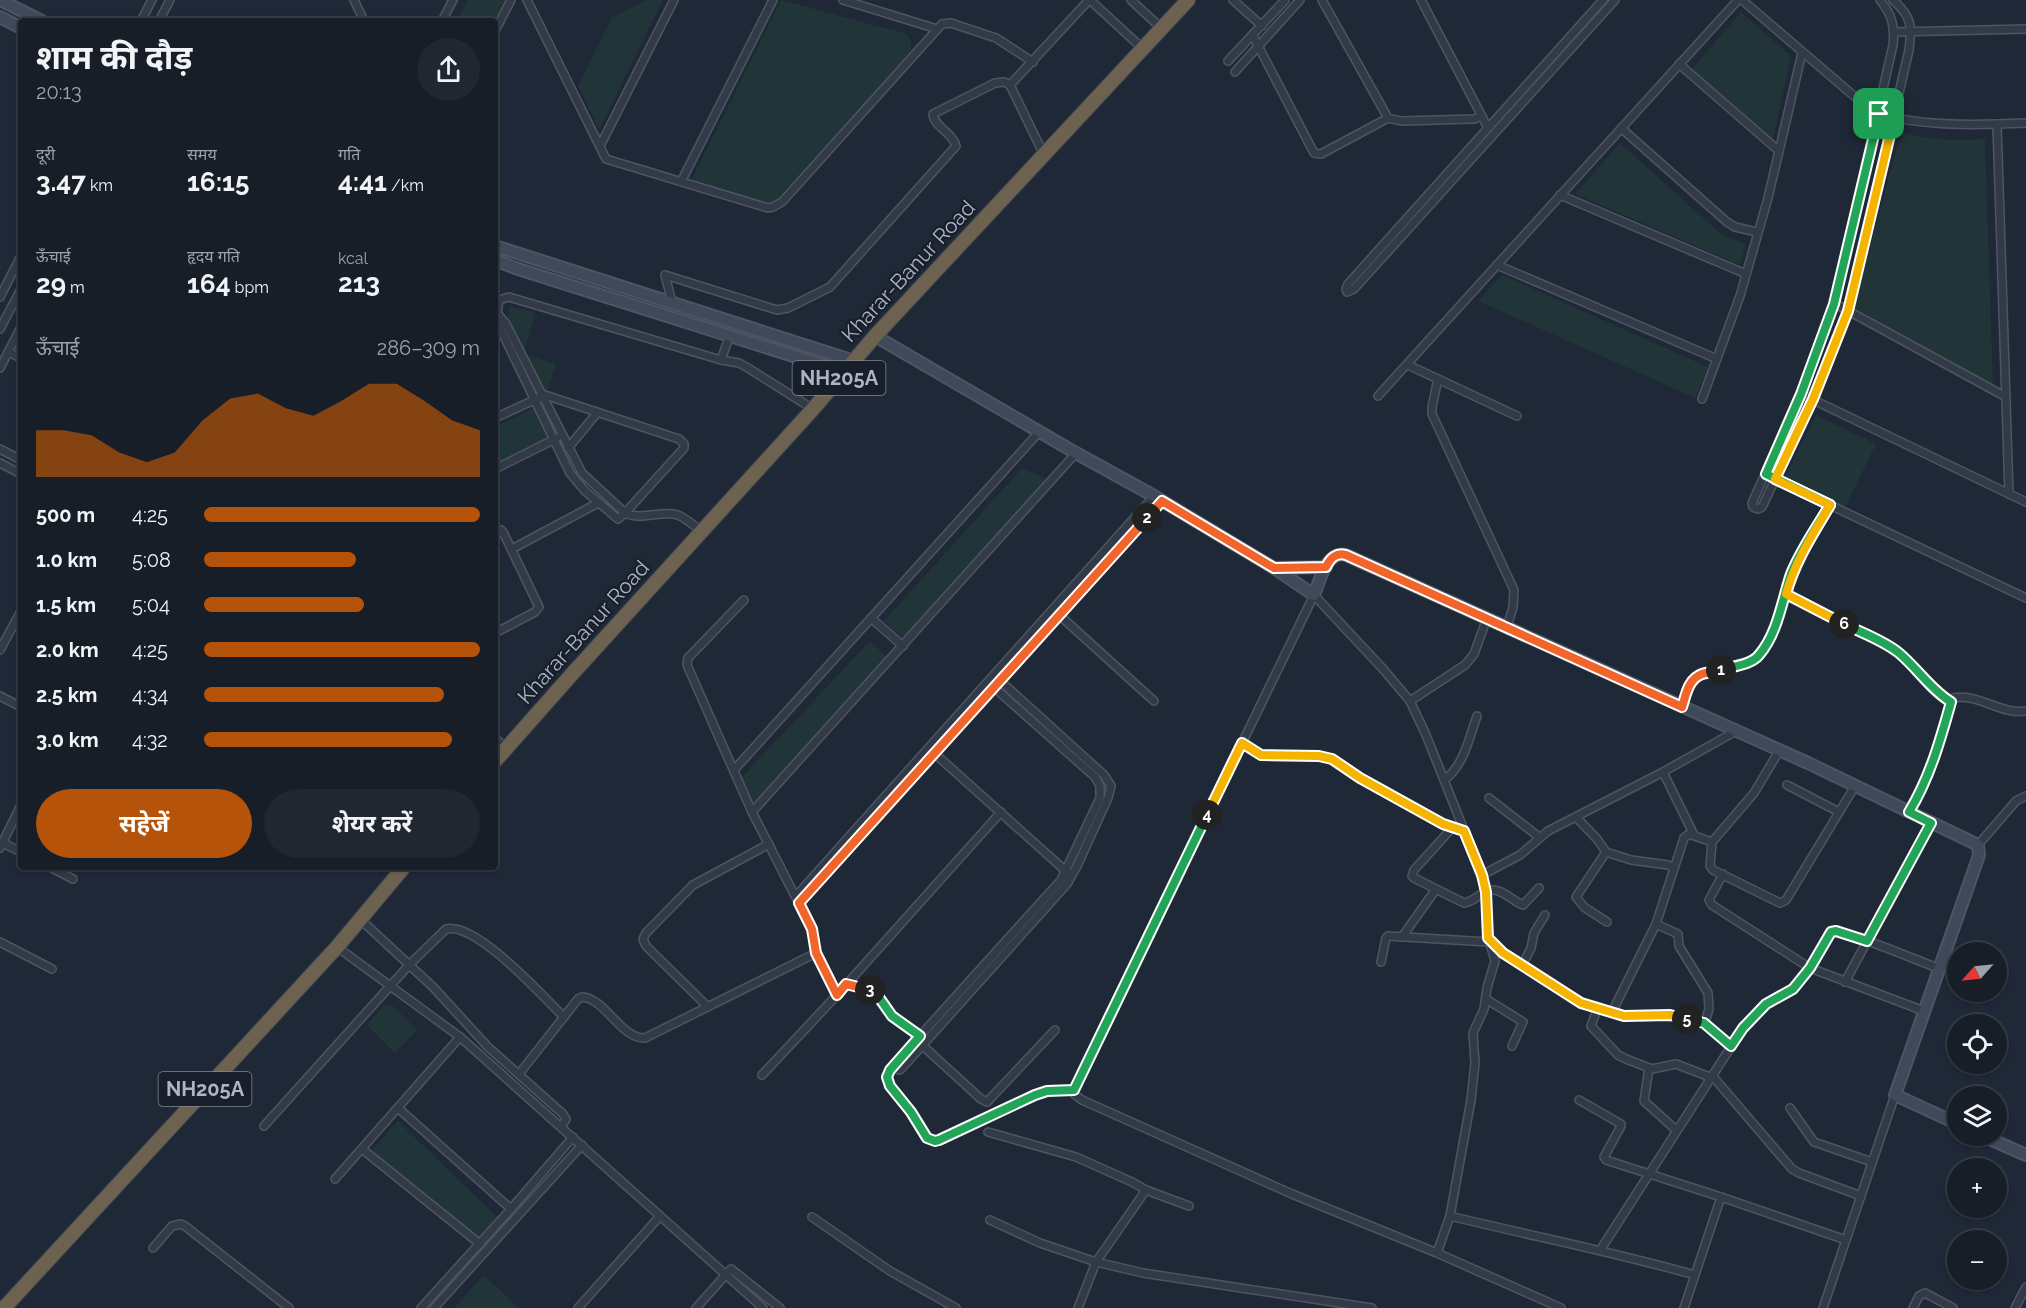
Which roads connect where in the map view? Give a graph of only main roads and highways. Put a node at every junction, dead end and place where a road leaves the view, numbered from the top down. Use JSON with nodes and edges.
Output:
{"nodes":[{"id":1,"x":1188,"y":0,"type":"edge"},
{"id":2,"x":498,"y":756,"type":"edge"},
{"id":3,"x":401,"y":870,"type":"edge"},
{"id":4,"x":4,"y":1308,"type":"edge"}],
"edges":[{"from":1,"to":2,"type":"highway","name":"Kharar-Banur Road","number":"NH205A"},
{"from":3,"to":4,"type":"highway","number":"NH205A"}]}
